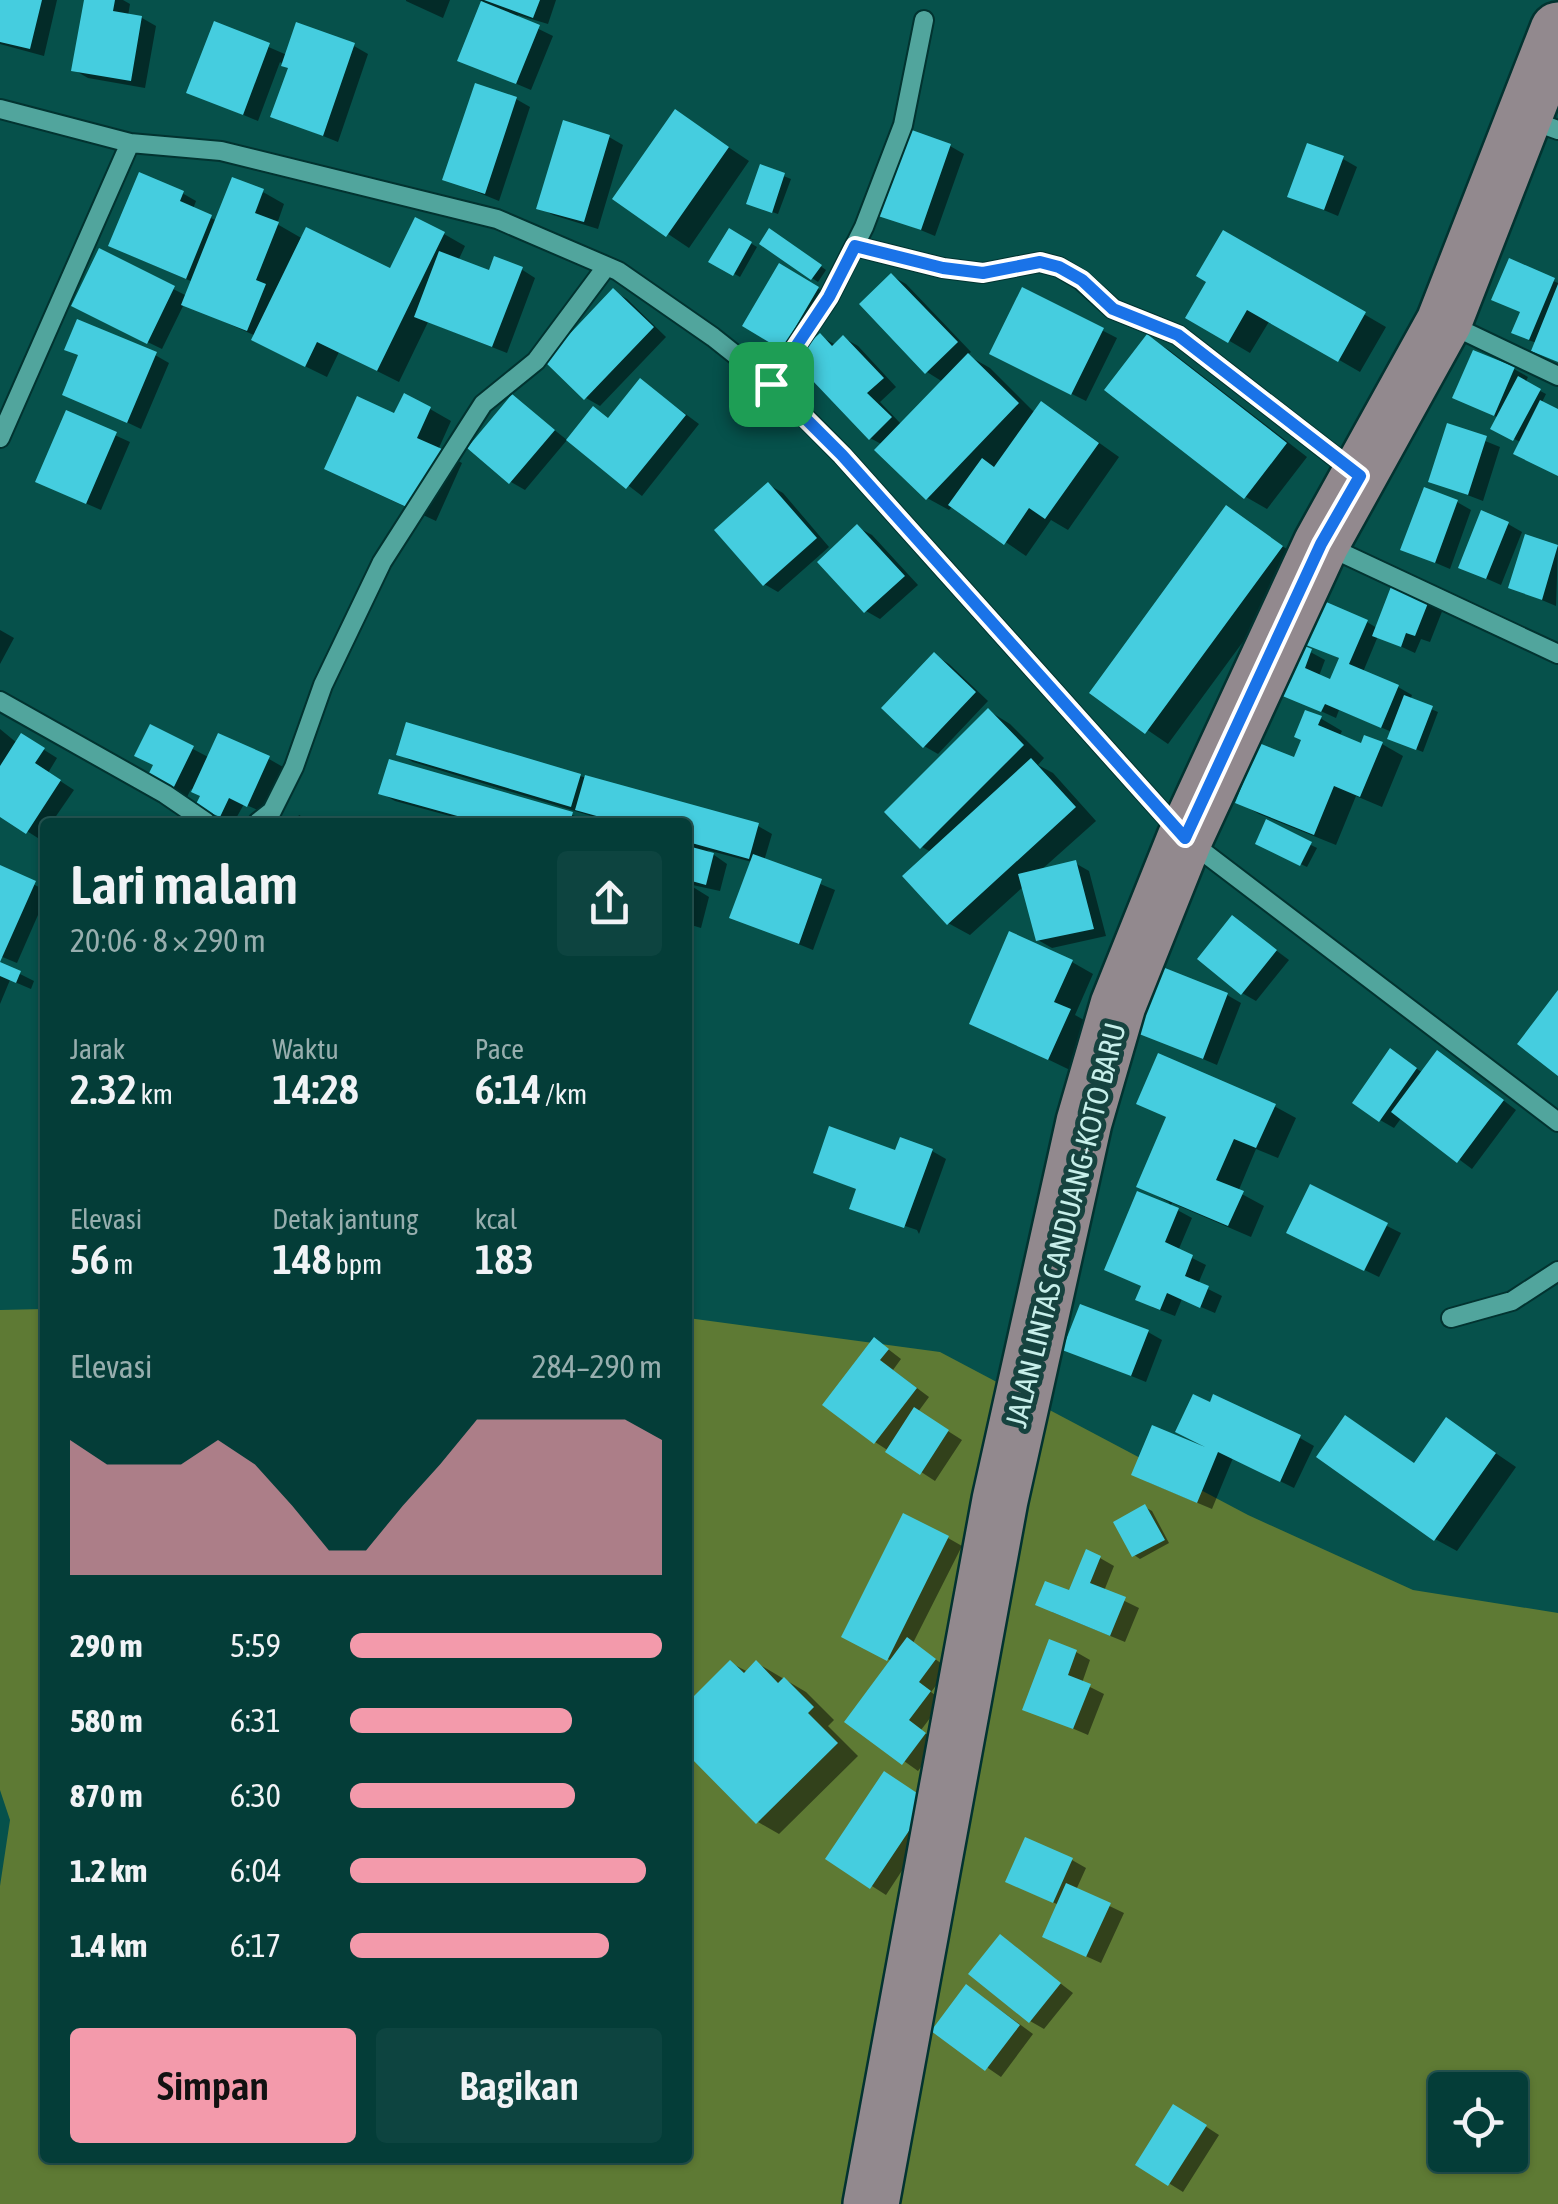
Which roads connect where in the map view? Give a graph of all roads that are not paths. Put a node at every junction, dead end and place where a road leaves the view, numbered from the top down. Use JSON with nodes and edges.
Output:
{"nodes":[{"id":1,"x":924,"y":20,"type":"dead end"},
{"id":2,"x":1558,"y":30,"type":"edge"},
{"id":3,"x":0,"y":109,"type":"edge"},
{"id":4,"x":1541,"y":124,"type":"edge"},
{"id":5,"x":130,"y":143,"type":"junction"},
{"id":6,"x":855,"y":246,"type":"junction"},
{"id":7,"x":606,"y":267,"type":"junction"},
{"id":8,"x":1444,"y":322,"type":"junction"},
{"id":9,"x":1558,"y":376,"type":"edge"},
{"id":10,"x":771,"y":384,"type":"junction"},
{"id":11,"x":0,"y":438,"type":"edge"},
{"id":12,"x":1360,"y":476,"type":"junction"},
{"id":13,"x":1321,"y":544,"type":"junction"},
{"id":14,"x":1558,"y":654,"type":"edge"},
{"id":15,"x":0,"y":701,"type":"edge"},
{"id":16,"x":200,"y":818,"type":"edge"},
{"id":17,"x":263,"y":818,"type":"edge"},
{"id":18,"x":1185,"y":838,"type":"junction"},
{"id":19,"x":1558,"y":1122,"type":"edge"},
{"id":20,"x":1558,"y":1270,"type":"edge"},
{"id":21,"x":1452,"y":1318,"type":"dead end"},
{"id":22,"x":872,"y":2204,"type":"edge"}],
"edges":[{"from":1,"to":6,"type":"street"},
{"from":2,"to":4,"type":"main road","name":"JALAN LINTAS CANDUANG-KOTO BARU"},
{"from":3,"to":5,"type":"street"},
{"from":4,"to":8,"type":"main road","name":"JALAN LINTAS CANDUANG-KOTO BARU"},
{"from":5,"to":7,"type":"street"},
{"from":5,"to":11,"type":"street"},
{"from":6,"to":10,"type":"street"},
{"from":6,"to":12,"type":"street"},
{"from":7,"to":10,"type":"street"},
{"from":7,"to":17,"type":"street"},
{"from":8,"to":9,"type":"street"},
{"from":8,"to":12,"type":"main road","name":"JALAN LINTAS CANDUANG-KOTO BARU"},
{"from":10,"to":18,"type":"street"},
{"from":12,"to":13,"type":"main road","name":"JALAN LINTAS CANDUANG-KOTO BARU"},
{"from":13,"to":14,"type":"street"},
{"from":13,"to":18,"type":"main road","name":"JALAN LINTAS CANDUANG-KOTO BARU"},
{"from":15,"to":16,"type":"street"},
{"from":18,"to":19,"type":"street"},
{"from":18,"to":22,"type":"main road","name":"JALAN LINTAS CANDUANG-KOTO BARU"},
{"from":20,"to":21,"type":"street"}]}
